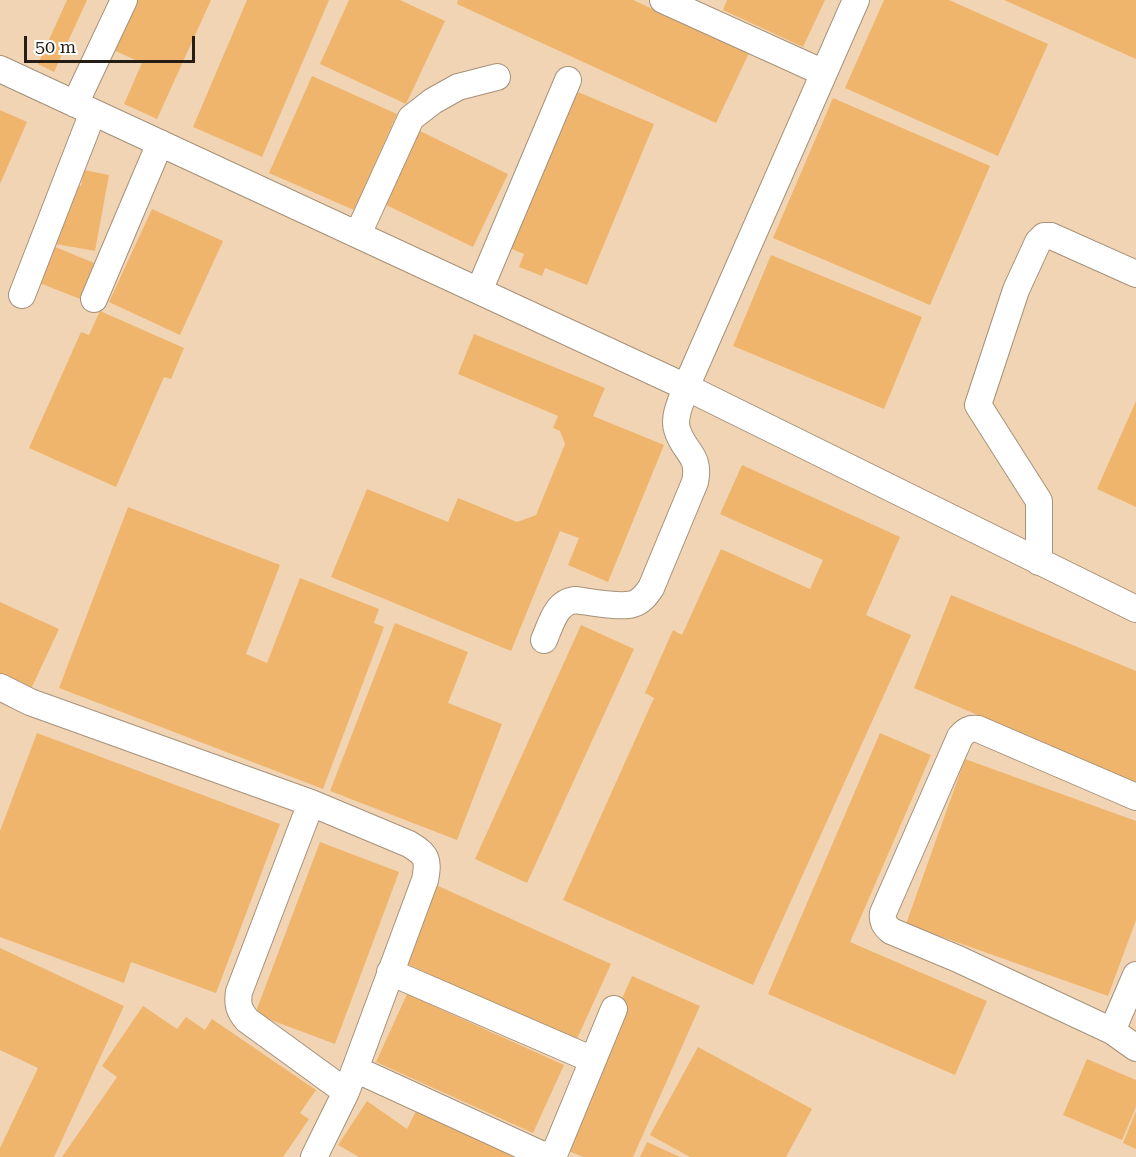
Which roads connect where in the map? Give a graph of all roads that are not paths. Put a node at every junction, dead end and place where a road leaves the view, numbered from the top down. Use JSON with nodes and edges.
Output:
{"nodes":[{"id":1,"x":124,"y":0,"type":"edge"},
{"id":2,"x":663,"y":0,"type":"edge"},
{"id":3,"x":856,"y":0,"type":"edge"},
{"id":4,"x":0,"y":69,"type":"edge"},
{"id":5,"x":824,"y":73,"type":"junction"},
{"id":6,"x":496,"y":77,"type":"dead end"},
{"id":7,"x":568,"y":80,"type":"dead end"},
{"id":8,"x":84,"y":108,"type":"junction"},
{"id":9,"x":160,"y":143,"type":"junction"},
{"id":10,"x":358,"y":234,"type":"junction"},
{"id":11,"x":1136,"y":274,"type":"edge"},
{"id":12,"x":479,"y":291,"type":"junction"},
{"id":13,"x":22,"y":296,"type":"dead end"},
{"id":14,"x":94,"y":298,"type":"dead end"},
{"id":15,"x":686,"y":387,"type":"junction"},
{"id":16,"x":1040,"y":562,"type":"junction"},
{"id":17,"x":1136,"y":609,"type":"edge"},
{"id":18,"x":544,"y":640,"type":"dead end"},
{"id":19,"x":0,"y":687,"type":"edge"},
{"id":20,"x":1136,"y":797,"type":"edge"},
{"id":21,"x":311,"y":803,"type":"junction"},
{"id":22,"x":390,"y":972,"type":"junction"},
{"id":23,"x":1136,"y":975,"type":"edge"},
{"id":24,"x":614,"y":1009,"type":"dead end"},
{"id":25,"x":1112,"y":1031,"type":"junction"},
{"id":26,"x":1136,"y":1048,"type":"edge"},
{"id":27,"x":592,"y":1060,"type":"junction"},
{"id":28,"x":355,"y":1069,"type":"junction"},
{"id":29,"x":346,"y":1092,"type":"junction"},
{"id":30,"x":314,"y":1157,"type":"edge"}],
"edges":[{"from":1,"to":8,"type":"street"},
{"from":2,"to":5,"type":"street"},
{"from":3,"to":5,"type":"street"},
{"from":4,"to":8,"type":"street"},
{"from":5,"to":15,"type":"street"},
{"from":6,"to":10,"type":"street"},
{"from":7,"to":12,"type":"street"},
{"from":8,"to":9,"type":"street"},
{"from":8,"to":13,"type":"street"},
{"from":9,"to":10,"type":"street"},
{"from":9,"to":14,"type":"street"},
{"from":10,"to":12,"type":"street"},
{"from":11,"to":16,"type":"street"},
{"from":12,"to":15,"type":"street"},
{"from":15,"to":16,"type":"street"},
{"from":15,"to":18,"type":"street"},
{"from":16,"to":17,"type":"street"},
{"from":19,"to":21,"type":"street"},
{"from":20,"to":25,"type":"street"},
{"from":21,"to":22,"type":"street"},
{"from":21,"to":29,"type":"street"},
{"from":22,"to":27,"type":"street"},
{"from":22,"to":28,"type":"street"},
{"from":23,"to":25,"type":"street"},
{"from":24,"to":27,"type":"street"},
{"from":25,"to":26,"type":"street"},
{"from":27,"to":28,"type":"street"},
{"from":28,"to":29,"type":"street"},
{"from":29,"to":30,"type":"street"}]}
